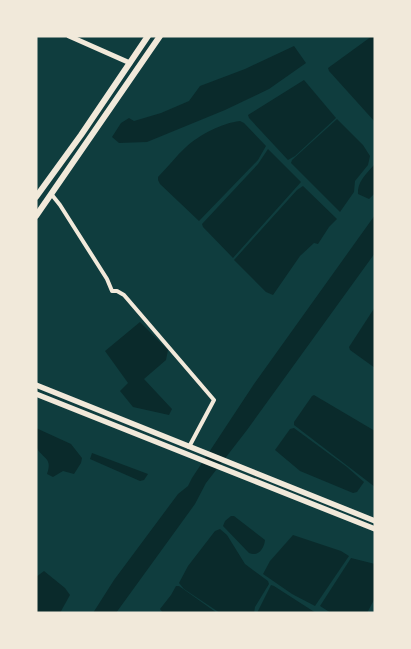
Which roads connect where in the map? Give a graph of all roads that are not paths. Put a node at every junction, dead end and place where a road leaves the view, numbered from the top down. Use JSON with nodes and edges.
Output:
{"nodes":[{"id":1,"x":69,"y":36,"type":"edge"},
{"id":2,"x":148,"y":36,"type":"edge"},
{"id":3,"x":160,"y":36,"type":"edge"},
{"id":4,"x":130,"y":63,"type":"junction"},
{"id":5,"x":52,"y":195,"type":"junction"},
{"id":6,"x":36,"y":197,"type":"edge"},
{"id":7,"x":36,"y":216,"type":"edge"},
{"id":8,"x":36,"y":385,"type":"edge"},
{"id":9,"x":36,"y":394,"type":"edge"},
{"id":10,"x":192,"y":448,"type":"junction"},
{"id":11,"x":375,"y":521,"type":"edge"},
{"id":12,"x":375,"y":530,"type":"edge"}],
"edges":[{"from":1,"to":4,"type":"street"},
{"from":2,"to":4,"type":"highway"},
{"from":3,"to":5,"type":"highway"},
{"from":4,"to":6,"type":"highway"},
{"from":5,"to":7,"type":"highway"},
{"from":5,"to":10,"type":"street"},
{"from":8,"to":10,"type":"main road"},
{"from":9,"to":12,"type":"main road"},
{"from":10,"to":11,"type":"main road"}]}
